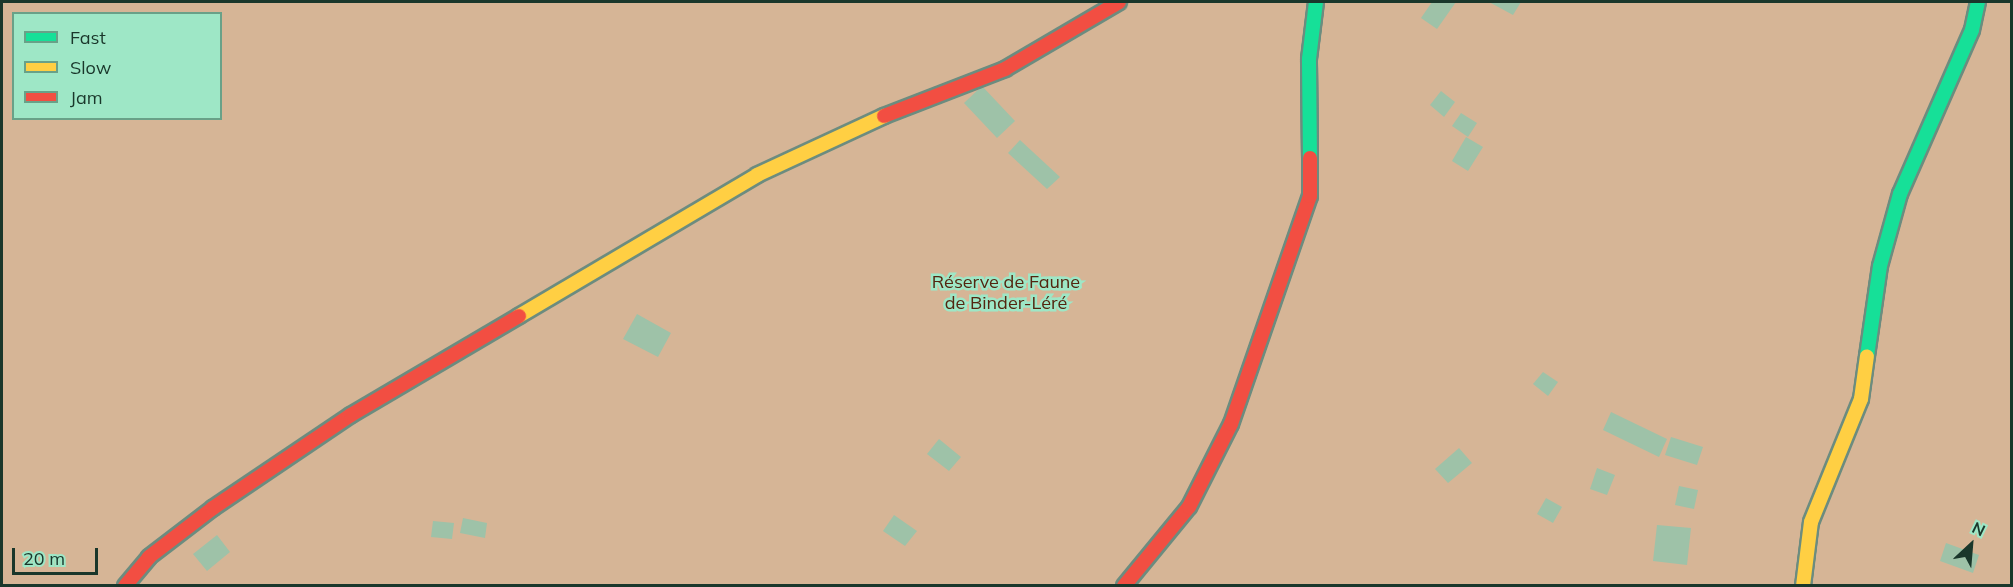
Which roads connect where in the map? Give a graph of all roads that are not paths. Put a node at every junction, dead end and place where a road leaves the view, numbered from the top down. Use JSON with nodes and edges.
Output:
{"nodes":[{"id":1,"x":1119,"y":2,"type":"edge"},
{"id":2,"x":1316,"y":2,"type":"edge"},
{"id":3,"x":1978,"y":2,"type":"edge"},
{"id":4,"x":126,"y":585,"type":"edge"},
{"id":5,"x":1124,"y":585,"type":"edge"},
{"id":6,"x":1803,"y":585,"type":"edge"}],
"edges":[{"from":1,"to":4,"type":"street"},
{"from":2,"to":5,"type":"street"},
{"from":3,"to":6,"type":"street"}]}
